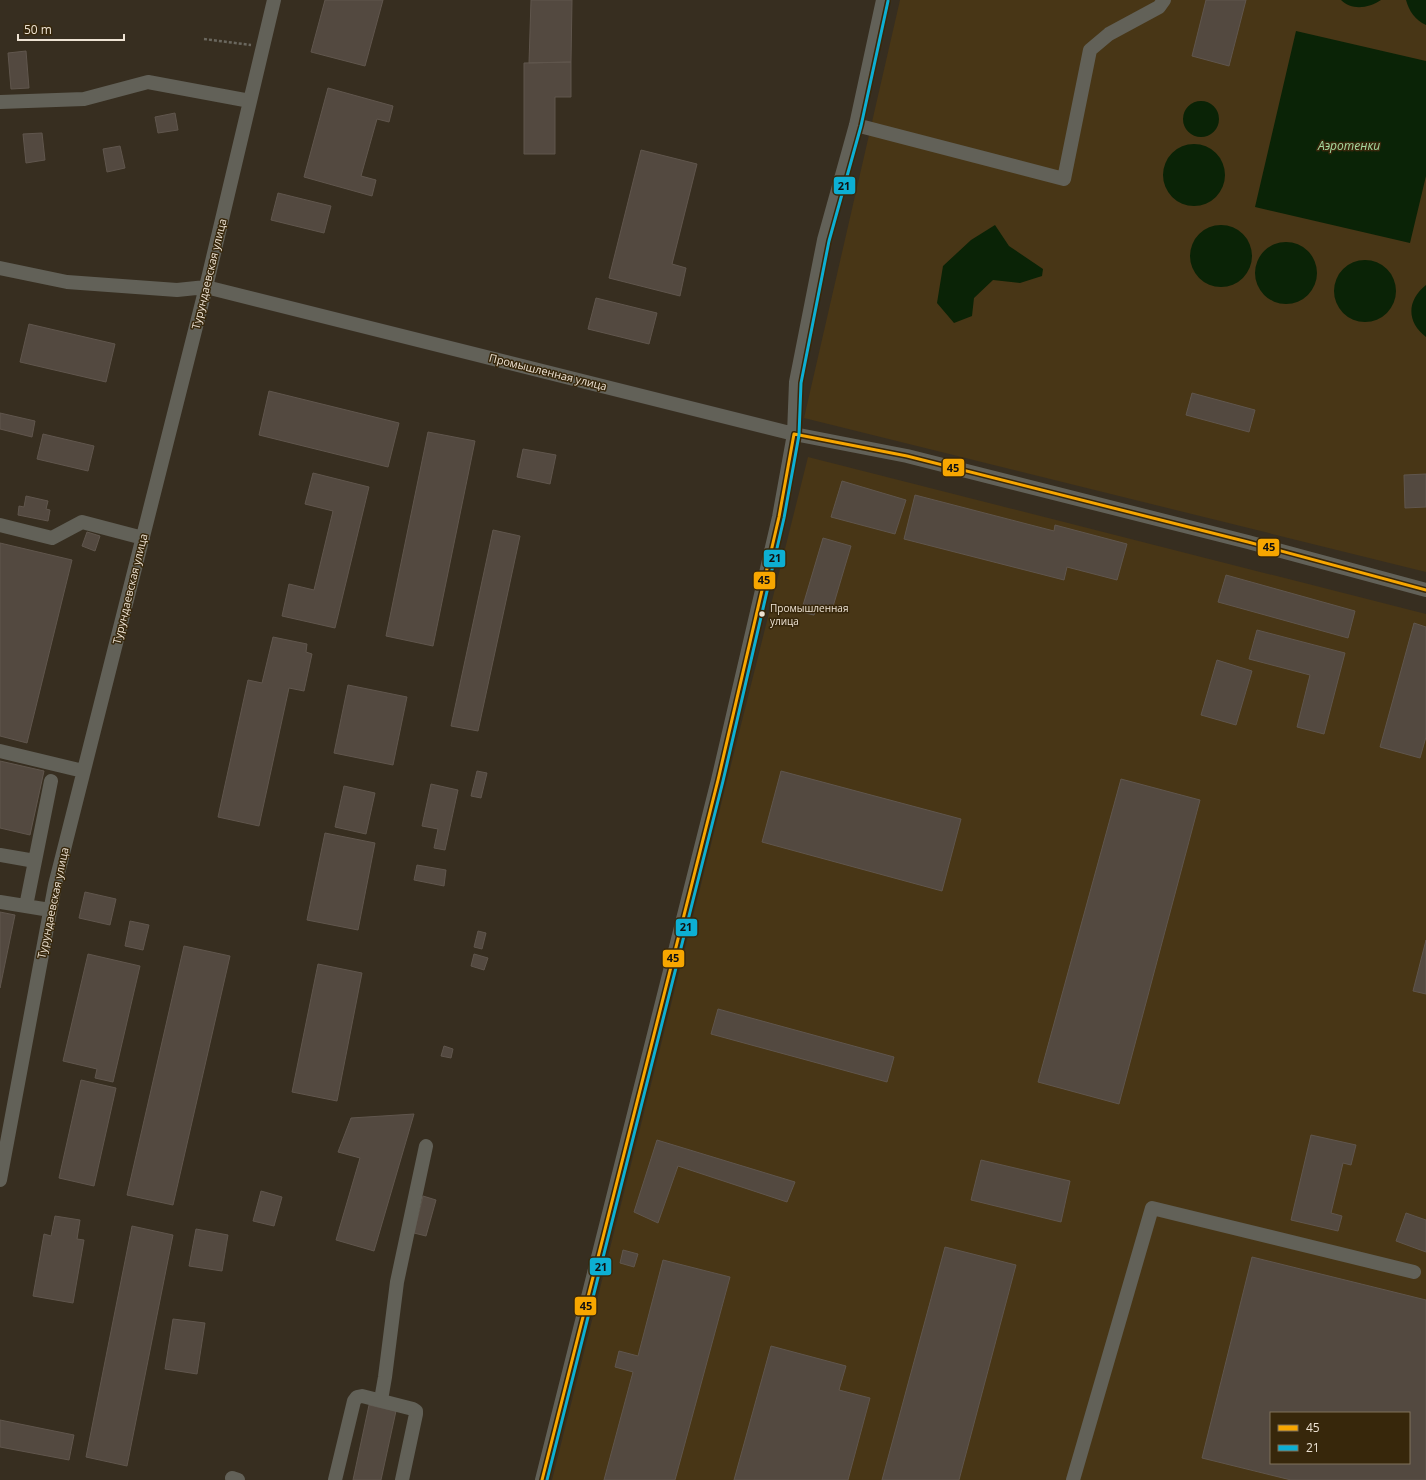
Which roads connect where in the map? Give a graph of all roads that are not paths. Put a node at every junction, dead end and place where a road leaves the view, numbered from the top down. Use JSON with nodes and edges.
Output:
{"nodes":[{"id":1,"x":274,"y":0,"type":"edge"},
{"id":2,"x":882,"y":0,"type":"edge"},
{"id":3,"x":1164,"y":0,"type":"edge"},
{"id":4,"x":250,"y":101,"type":"junction"},
{"id":5,"x":0,"y":102,"type":"edge"},
{"id":6,"x":856,"y":125,"type":"junction"},
{"id":7,"x":0,"y":268,"type":"edge"},
{"id":8,"x":206,"y":287,"type":"junction"},
{"id":9,"x":794,"y":434,"type":"junction"},
{"id":10,"x":0,"y":524,"type":"edge"},
{"id":11,"x":143,"y":538,"type":"junction"},
{"id":12,"x":1426,"y":590,"type":"edge"},
{"id":13,"x":0,"y":751,"type":"edge"},
{"id":14,"x":83,"y":771,"type":"junction"},
{"id":15,"x":51,"y":781,"type":"dead end"},
{"id":16,"x":0,"y":855,"type":"edge"},
{"id":17,"x":35,"y":861,"type":"junction"},
{"id":18,"x":0,"y":902,"type":"edge"},
{"id":19,"x":26,"y":906,"type":"junction"},
{"id":20,"x":50,"y":910,"type":"junction"},
{"id":21,"x":426,"y":1146,"type":"dead end"},
{"id":22,"x":0,"y":1180,"type":"edge"},
{"id":23,"x":1414,"y":1272,"type":"dead end"},
{"id":24,"x":381,"y":1400,"type":"junction"},
{"id":25,"x":335,"y":1480,"type":"edge"},
{"id":26,"x":402,"y":1480,"type":"edge"},
{"id":27,"x":542,"y":1480,"type":"edge"},
{"id":28,"x":1073,"y":1480,"type":"edge"}],
"edges":[{"from":1,"to":4,"type":"street","name":"Турундаевская улица"},
{"from":2,"to":6,"type":"street"},
{"from":3,"to":6,"type":"street"},
{"from":4,"to":5,"type":"street"},
{"from":4,"to":8,"type":"street","name":"Турундаевская улица"},
{"from":6,"to":9,"type":"street"},
{"from":7,"to":8,"type":"street","name":"Промышленная улица"},
{"from":8,"to":9,"type":"street","name":"Промышленная улица"},
{"from":8,"to":11,"type":"street","name":"Турундаевская улица"},
{"from":9,"to":12,"type":"street","name":"Промышленная улица"},
{"from":9,"to":27,"type":"street"},
{"from":10,"to":11,"type":"street"},
{"from":11,"to":14,"type":"street","name":"Турундаевская улица"},
{"from":13,"to":14,"type":"street"},
{"from":14,"to":20,"type":"street","name":"Турундаевская улица"},
{"from":15,"to":17,"type":"street"},
{"from":16,"to":17,"type":"street"},
{"from":17,"to":19,"type":"street"},
{"from":18,"to":19,"type":"street"},
{"from":19,"to":20,"type":"street"},
{"from":20,"to":22,"type":"street","name":"Турундаевская улица"},
{"from":21,"to":24,"type":"street"},
{"from":23,"to":28,"type":"street"},
{"from":24,"to":25,"type":"street"},
{"from":24,"to":26,"type":"street"}]}
